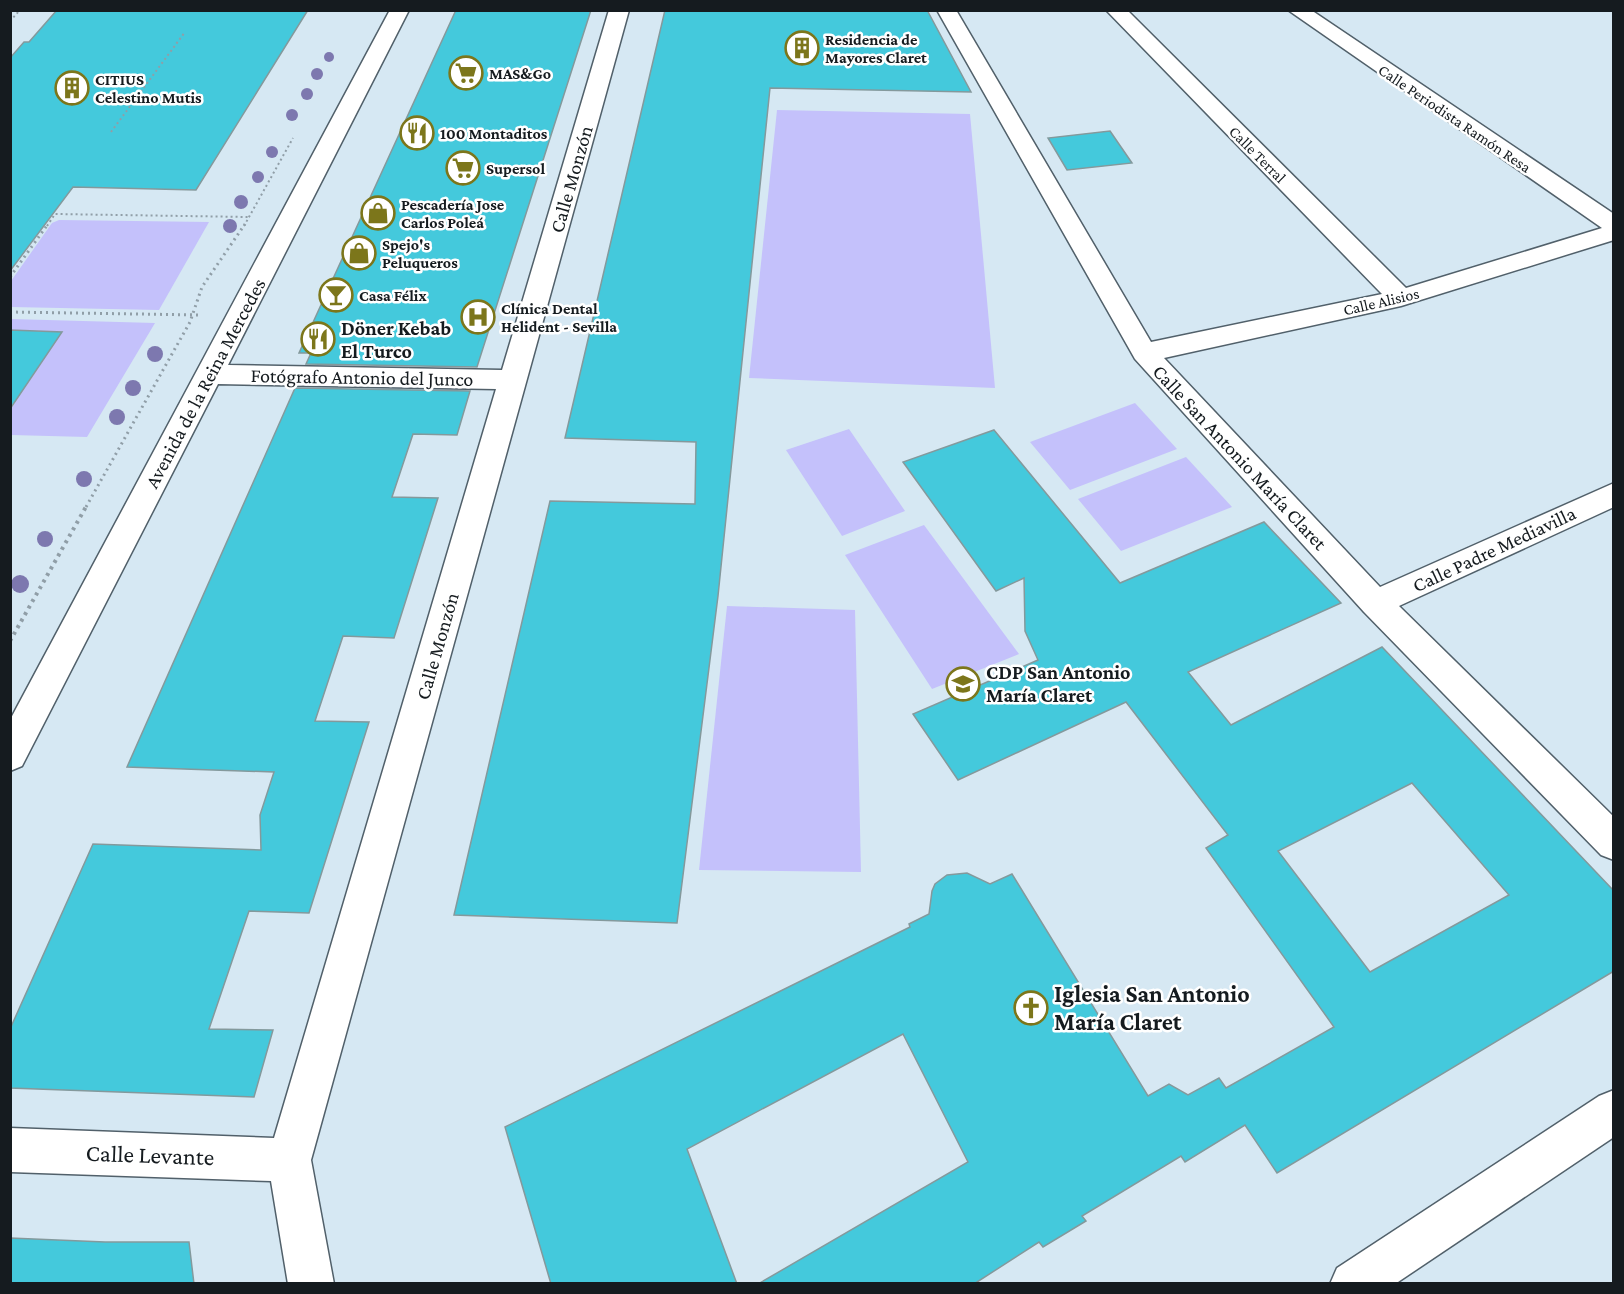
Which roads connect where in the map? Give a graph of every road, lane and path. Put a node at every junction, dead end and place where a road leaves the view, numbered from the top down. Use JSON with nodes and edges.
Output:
{"nodes":[{"id":1,"x":20,"y":10,"type":"edge"},
{"id":2,"x":400,"y":10,"type":"edge"},
{"id":3,"x":619,"y":10,"type":"edge"},
{"id":4,"x":946,"y":10,"type":"edge"},
{"id":5,"x":1115,"y":10,"type":"edge"},
{"id":6,"x":1297,"y":10,"type":"edge"},
{"id":7,"x":10,"y":21,"type":"edge"},
{"id":8,"x":185,"y":32,"type":"dead end"},
{"id":9,"x":111,"y":132,"type":"dead end"},
{"id":10,"x":292,"y":140,"type":"dead end"},
{"id":11,"x":248,"y":217,"type":"junction"},
{"id":12,"x":292,"y":218,"type":"junction"},
{"id":13,"x":1614,"y":225,"type":"edge"},
{"id":14,"x":1614,"y":232,"type":"edge"},
{"id":15,"x":10,"y":277,"type":"edge"},
{"id":16,"x":1401,"y":298,"type":"junction"},
{"id":17,"x":10,"y":312,"type":"edge"},
{"id":18,"x":191,"y":315,"type":"junction"},
{"id":19,"x":240,"y":316,"type":"junction"},
{"id":20,"x":1144,"y":353,"type":"junction"},
{"id":21,"x":210,"y":374,"type":"junction"},
{"id":22,"x":514,"y":380,"type":"junction"},
{"id":23,"x":1614,"y":494,"type":"edge"},
{"id":24,"x":1375,"y":603,"type":"junction"},
{"id":25,"x":10,"y":641,"type":"edge"},
{"id":26,"x":10,"y":755,"type":"edge"},
{"id":27,"x":1614,"y":843,"type":"edge"},
{"id":28,"x":1614,"y":1111,"type":"edge"},
{"id":29,"x":10,"y":1150,"type":"edge"},
{"id":30,"x":288,"y":1160,"type":"junction"},
{"id":31,"x":311,"y":1284,"type":"edge"},
{"id":32,"x":1353,"y":1284,"type":"edge"}],
"edges":[{"from":1,"to":7,"type":"path"},
{"from":2,"to":12,"type":"street","name":"Avenida de la Reina Mercedes"},
{"from":3,"to":22,"type":"street","name":"Calle Monzón"},
{"from":4,"to":20,"type":"street","name":"Calle San Antonio María Claret"},
{"from":5,"to":16,"type":"street","name":"Calle Terral"},
{"from":6,"to":13,"type":"street","name":"Calle Periodista Ramón Resa"},
{"from":8,"to":9,"type":"path"},
{"from":10,"to":11,"type":"path"},
{"from":11,"to":12,"type":"path"},
{"from":11,"to":15,"type":"path"},
{"from":11,"to":18,"type":"path"},
{"from":12,"to":19,"type":"street","name":"Avenida de la Reina Mercedes"},
{"from":14,"to":16,"type":"street","name":"Calle Alisios"},
{"from":16,"to":20,"type":"street","name":"Calle Alisios"},
{"from":17,"to":18,"type":"path"},
{"from":18,"to":19,"type":"path"},
{"from":18,"to":25,"type":"path"},
{"from":19,"to":21,"type":"street","name":"Avenida de la Reina Mercedes"},
{"from":20,"to":24,"type":"street","name":"Calle San Antonio María Claret"},
{"from":21,"to":22,"type":"street","name":"Fotógrafo Antonio del Junco"},
{"from":21,"to":26,"type":"street","name":"Avenida de la Reina Mercedes"},
{"from":22,"to":30,"type":"street","name":"Calle Monzón"},
{"from":23,"to":24,"type":"street","name":"Calle Padre Mediavilla"},
{"from":24,"to":27,"type":"street","name":"Calle San Antonio María Claret"},
{"from":28,"to":32,"type":"street"},
{"from":29,"to":30,"type":"street","name":"Calle Levante"},
{"from":30,"to":31,"type":"street","name":"Calle Monzón"}]}
